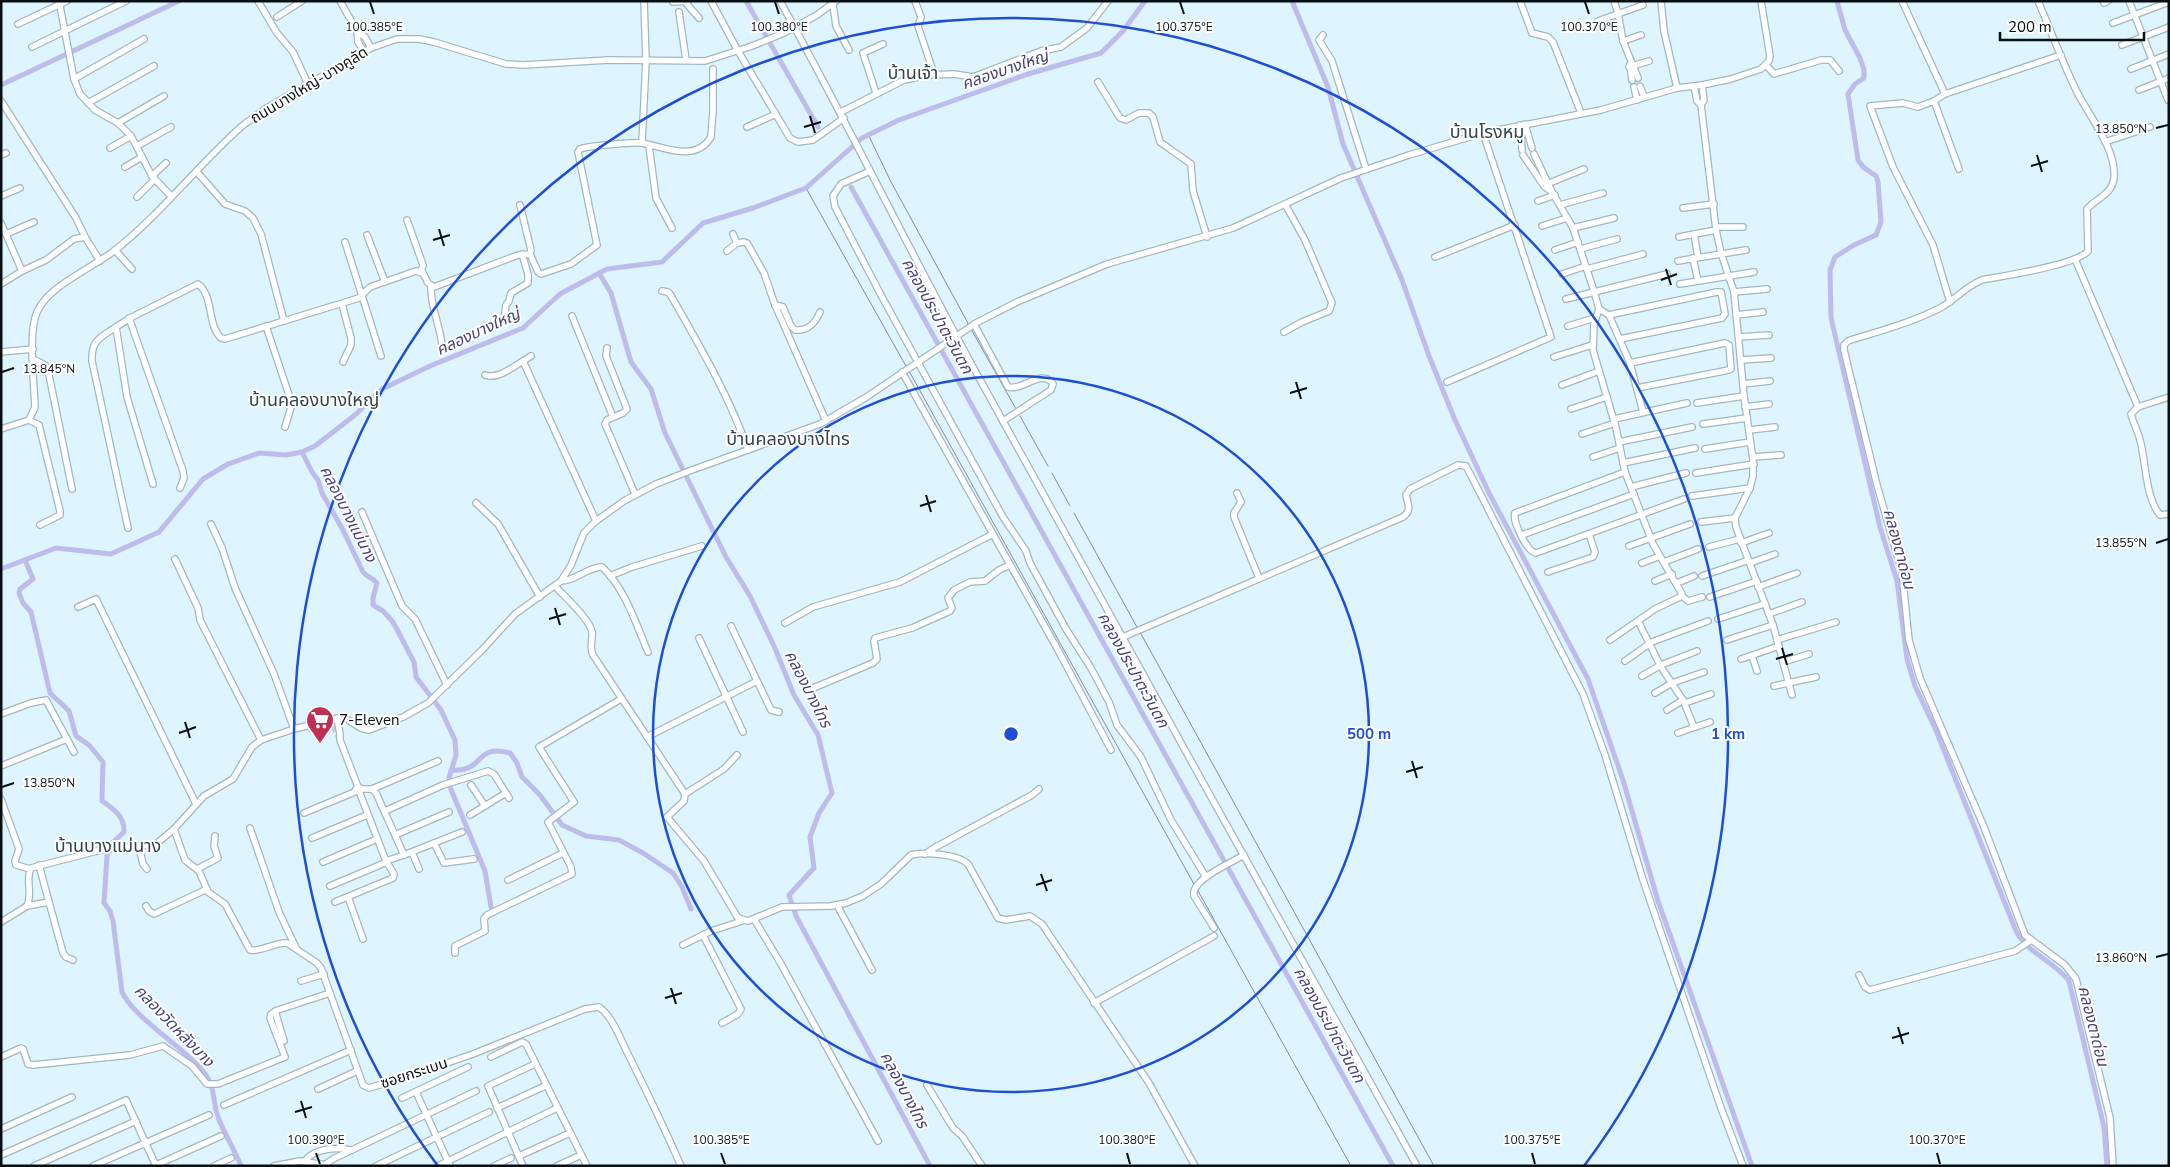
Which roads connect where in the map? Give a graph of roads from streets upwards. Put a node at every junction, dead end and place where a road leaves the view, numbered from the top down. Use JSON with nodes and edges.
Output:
{"nodes":[{"id":1,"x":67,"y":1,"type":"edge"},
{"id":2,"x":126,"y":1,"type":"edge"},
{"id":3,"x":258,"y":1,"type":"edge"},
{"id":4,"x":302,"y":1,"type":"edge"},
{"id":5,"x":340,"y":1,"type":"edge"},
{"id":6,"x":644,"y":1,"type":"edge"},
{"id":7,"x":711,"y":1,"type":"edge"},
{"id":8,"x":780,"y":1,"type":"edge"},
{"id":9,"x":915,"y":1,"type":"edge"},
{"id":10,"x":1108,"y":1,"type":"edge"},
{"id":11,"x":1520,"y":1,"type":"edge"},
{"id":12,"x":1614,"y":1,"type":"edge"},
{"id":13,"x":1661,"y":1,"type":"edge"},
{"id":14,"x":1760,"y":1,"type":"edge"},
{"id":15,"x":1902,"y":1,"type":"edge"},
{"id":16,"x":2038,"y":1,"type":"edge"},
{"id":17,"x":2129,"y":1,"type":"edge"},
{"id":18,"x":673,"y":2,"type":"edge"},
{"id":19,"x":687,"y":2,"type":"edge"},
{"id":20,"x":2169,"y":2,"type":"edge"},
{"id":21,"x":60,"y":3,"type":"edge"},
{"id":22,"x":834,"y":3,"type":"edge"},
{"id":23,"x":1643,"y":5,"type":"dead end"},
{"id":24,"x":679,"y":12,"type":"dead end"},
{"id":25,"x":1618,"y":14,"type":"junction"},
{"id":26,"x":2134,"y":15,"type":"junction"},
{"id":27,"x":277,"y":17,"type":"dead end"},
{"id":28,"x":699,"y":18,"type":"dead end"},
{"id":29,"x":1598,"y":21,"type":"dead end"},
{"id":30,"x":2113,"y":23,"type":"dead end"},
{"id":31,"x":18,"y":24,"type":"dead end"},
{"id":32,"x":794,"y":27,"type":"junction"},
{"id":33,"x":2169,"y":27,"type":"edge"},
{"id":34,"x":357,"y":31,"type":"junction"},
{"id":35,"x":64,"y":32,"type":"junction"},
{"id":36,"x":1323,"y":35,"type":"dead end"},
{"id":37,"x":1641,"y":35,"type":"dead end"},
{"id":38,"x":2143,"y":37,"type":"junction"},
{"id":39,"x":144,"y":38,"type":"dead end"},
{"id":40,"x":1623,"y":41,"type":"junction"},
{"id":41,"x":883,"y":44,"type":"dead end"},
{"id":42,"x":2122,"y":45,"type":"dead end"},
{"id":43,"x":32,"y":47,"type":"dead end"},
{"id":44,"x":371,"y":48,"type":"junction"},
{"id":45,"x":849,"y":50,"type":"dead end"},
{"id":46,"x":738,"y":51,"type":"junction"},
{"id":47,"x":364,"y":52,"type":"junction"},
{"id":48,"x":2169,"y":54,"type":"edge"},
{"id":49,"x":2061,"y":55,"type":"junction"},
{"id":50,"x":646,"y":60,"type":"junction"},
{"id":51,"x":686,"y":60,"type":"junction"},
{"id":52,"x":1649,"y":61,"type":"dead end"},
{"id":53,"x":2152,"y":61,"type":"junction"},
{"id":54,"x":713,"y":64,"type":"junction"},
{"id":55,"x":1631,"y":64,"type":"junction"},
{"id":56,"x":1766,"y":65,"type":"junction"},
{"id":57,"x":154,"y":66,"type":"dead end"},
{"id":58,"x":2131,"y":69,"type":"dead end"},
{"id":59,"x":1839,"y":71,"type":"dead end"},
{"id":60,"x":934,"y":74,"type":"junction"},
{"id":61,"x":2169,"y":78,"type":"edge"},
{"id":62,"x":74,"y":79,"type":"junction"},
{"id":63,"x":1635,"y":79,"type":"dead end"},
{"id":64,"x":1098,"y":82,"type":"dead end"},
{"id":65,"x":2160,"y":82,"type":"junction"},
{"id":66,"x":308,"y":84,"type":"junction"},
{"id":67,"x":1702,"y":85,"type":"junction"},
{"id":68,"x":1694,"y":86,"type":"junction"},
{"id":69,"x":1677,"y":88,"type":"junction"},
{"id":70,"x":2139,"y":90,"type":"dead end"},
{"id":71,"x":876,"y":93,"type":"junction"},
{"id":72,"x":1945,"y":94,"type":"junction"},
{"id":73,"x":164,"y":96,"type":"dead end"},
{"id":74,"x":1644,"y":98,"type":"junction"},
{"id":75,"x":1637,"y":100,"type":"junction"},
{"id":76,"x":2168,"y":100,"type":"edge"},
{"id":77,"x":1,"y":101,"type":"edge"},
{"id":78,"x":1934,"y":101,"type":"junction"},
{"id":79,"x":88,"y":104,"type":"junction"},
{"id":80,"x":1701,"y":105,"type":"junction"},
{"id":81,"x":1581,"y":113,"type":"junction"},
{"id":82,"x":776,"y":114,"type":"junction"},
{"id":83,"x":843,"y":115,"type":"junction"},
{"id":84,"x":118,"y":123,"type":"junction"},
{"id":85,"x":1522,"y":125,"type":"junction"},
{"id":86,"x":171,"y":127,"type":"dead end"},
{"id":87,"x":747,"y":127,"type":"dead end"},
{"id":88,"x":2150,"y":127,"type":"dead end"},
{"id":89,"x":1483,"y":133,"type":"junction"},
{"id":90,"x":131,"y":136,"type":"junction"},
{"id":91,"x":2105,"y":142,"type":"junction"},
{"id":92,"x":642,"y":143,"type":"junction"},
{"id":93,"x":137,"y":146,"type":"junction"},
{"id":94,"x":649,"y":146,"type":"junction"},
{"id":95,"x":110,"y":148,"type":"dead end"},
{"id":96,"x":142,"y":157,"type":"junction"},
{"id":97,"x":166,"y":163,"type":"dead end"},
{"id":98,"x":125,"y":167,"type":"dead end"},
{"id":99,"x":1366,"y":169,"type":"junction"},
{"id":100,"x":1584,"y":169,"type":"dead end"},
{"id":101,"x":1959,"y":169,"type":"dead end"},
{"id":102,"x":870,"y":170,"type":"junction"},
{"id":103,"x":197,"y":172,"type":"junction"},
{"id":104,"x":154,"y":178,"type":"junction"},
{"id":105,"x":1547,"y":184,"type":"junction"},
{"id":106,"x":20,"y":188,"type":"dead end"},
{"id":107,"x":1603,"y":193,"type":"dead end"},
{"id":108,"x":1554,"y":194,"type":"junction"},
{"id":109,"x":1,"y":196,"type":"edge"},
{"id":110,"x":171,"y":196,"type":"junction"},
{"id":111,"x":137,"y":197,"type":"dead end"},
{"id":112,"x":1538,"y":200,"type":"dead end"},
{"id":113,"x":1285,"y":204,"type":"junction"},
{"id":114,"x":1714,"y":204,"type":"junction"},
{"id":115,"x":520,"y":205,"type":"dead end"},
{"id":116,"x":1560,"y":205,"type":"junction"},
{"id":117,"x":1684,"y":208,"type":"dead end"},
{"id":118,"x":1568,"y":218,"type":"junction"},
{"id":119,"x":1614,"y":218,"type":"dead end"},
{"id":120,"x":407,"y":220,"type":"dead end"},
{"id":121,"x":34,"y":222,"type":"dead end"},
{"id":122,"x":1,"y":224,"type":"edge"},
{"id":123,"x":1515,"y":225,"type":"junction"},
{"id":124,"x":1542,"y":226,"type":"dead end"},
{"id":125,"x":1744,"y":227,"type":"dead end"},
{"id":126,"x":672,"y":228,"type":"dead end"},
{"id":127,"x":1573,"y":228,"type":"junction"},
{"id":128,"x":1716,"y":228,"type":"junction"},
{"id":129,"x":733,"y":234,"type":"dead end"},
{"id":130,"x":1694,"y":234,"type":"junction"},
{"id":131,"x":367,"y":235,"type":"dead end"},
{"id":132,"x":85,"y":237,"type":"junction"},
{"id":133,"x":1207,"y":237,"type":"junction"},
{"id":134,"x":1679,"y":237,"type":"dead end"},
{"id":135,"x":5,"y":238,"type":"edge"},
{"id":136,"x":1618,"y":239,"type":"dead end"},
{"id":137,"x":345,"y":242,"type":"dead end"},
{"id":138,"x":1578,"y":242,"type":"junction"},
{"id":139,"x":738,"y":243,"type":"junction"},
{"id":140,"x":1580,"y":249,"type":"junction"},
{"id":141,"x":115,"y":250,"type":"junction"},
{"id":142,"x":1555,"y":250,"type":"dead end"},
{"id":143,"x":1746,"y":250,"type":"dead end"},
{"id":144,"x":727,"y":251,"type":"dead end"},
{"id":145,"x":1720,"y":253,"type":"junction"},
{"id":146,"x":522,"y":254,"type":"junction"},
{"id":147,"x":530,"y":254,"type":"junction"},
{"id":148,"x":1643,"y":254,"type":"dead end"},
{"id":149,"x":1435,"y":257,"type":"dead end"},
{"id":150,"x":1696,"y":258,"type":"junction"},
{"id":151,"x":2075,"y":259,"type":"junction"},
{"id":152,"x":100,"y":261,"type":"junction"},
{"id":153,"x":1678,"y":261,"type":"dead end"},
{"id":154,"x":1587,"y":268,"type":"junction"},
{"id":155,"x":132,"y":269,"type":"dead end"},
{"id":156,"x":22,"y":271,"type":"junction"},
{"id":157,"x":421,"y":272,"type":"junction"},
{"id":158,"x":1754,"y":272,"type":"dead end"},
{"id":159,"x":1562,"y":274,"type":"dead end"},
{"id":160,"x":1667,"y":274,"type":"dead end"},
{"id":161,"x":1729,"y":276,"type":"junction"},
{"id":162,"x":1698,"y":281,"type":"junction"},
{"id":163,"x":385,"y":282,"type":"junction"},
{"id":164,"x":1,"y":284,"type":"edge"},
{"id":165,"x":1680,"y":284,"type":"dead end"},
{"id":166,"x":431,"y":286,"type":"junction"},
{"id":167,"x":1767,"y":289,"type":"dead end"},
{"id":168,"x":662,"y":291,"type":"dead end"},
{"id":169,"x":1594,"y":291,"type":"junction"},
{"id":170,"x":1734,"y":292,"type":"junction"},
{"id":171,"x":362,"y":296,"type":"junction"},
{"id":172,"x":1566,"y":299,"type":"dead end"},
{"id":173,"x":1950,"y":302,"type":"junction"},
{"id":174,"x":342,"y":304,"type":"junction"},
{"id":175,"x":775,"y":305,"type":"junction"},
{"id":176,"x":1599,"y":309,"type":"junction"},
{"id":177,"x":820,"y":312,"type":"dead end"},
{"id":178,"x":1763,"y":312,"type":"dead end"},
{"id":179,"x":1609,"y":315,"type":"junction"},
{"id":180,"x":1736,"y":315,"type":"junction"},
{"id":181,"x":572,"y":316,"type":"dead end"},
{"id":182,"x":129,"y":318,"type":"junction"},
{"id":183,"x":1595,"y":318,"type":"junction"},
{"id":184,"x":504,"y":320,"type":"dead end"},
{"id":185,"x":284,"y":321,"type":"junction"},
{"id":186,"x":266,"y":326,"type":"junction"},
{"id":187,"x":971,"y":326,"type":"junction"},
{"id":188,"x":1568,"y":326,"type":"dead end"},
{"id":189,"x":116,"y":327,"type":"junction"},
{"id":190,"x":1284,"y":332,"type":"dead end"},
{"id":191,"x":1769,"y":335,"type":"dead end"},
{"id":192,"x":956,"y":336,"type":"junction"},
{"id":193,"x":1739,"y":337,"type":"junction"},
{"id":194,"x":1620,"y":339,"type":"junction"},
{"id":195,"x":442,"y":345,"type":"dead end"},
{"id":196,"x":1592,"y":345,"type":"junction"},
{"id":197,"x":608,"y":348,"type":"dead end"},
{"id":198,"x":33,"y":349,"type":"junction"},
{"id":199,"x":1,"y":352,"type":"edge"},
{"id":200,"x":380,"y":356,"type":"dead end"},
{"id":201,"x":531,"y":356,"type":"dead end"},
{"id":202,"x":1554,"y":357,"type":"dead end"},
{"id":203,"x":1771,"y":358,"type":"dead end"},
{"id":204,"x":34,"y":359,"type":"junction"},
{"id":205,"x":1741,"y":360,"type":"junction"},
{"id":206,"x":523,"y":361,"type":"junction"},
{"id":207,"x":343,"y":362,"type":"dead end"},
{"id":208,"x":917,"y":362,"type":"junction"},
{"id":209,"x":1630,"y":363,"type":"junction"},
{"id":210,"x":906,"y":370,"type":"junction"},
{"id":211,"x":1599,"y":371,"type":"junction"},
{"id":212,"x":485,"y":375,"type":"dead end"},
{"id":213,"x":1770,"y":381,"type":"dead end"},
{"id":214,"x":1447,"y":382,"type":"dead end"},
{"id":215,"x":1743,"y":384,"type":"junction"},
{"id":216,"x":1562,"y":385,"type":"dead end"},
{"id":217,"x":1637,"y":388,"type":"junction"},
{"id":218,"x":1744,"y":396,"type":"junction"},
{"id":219,"x":1607,"y":397,"type":"junction"},
{"id":220,"x":2169,"y":397,"type":"edge"},
{"id":221,"x":1687,"y":403,"type":"dead end"},
{"id":222,"x":1696,"y":403,"type":"dead end"},
{"id":223,"x":1769,"y":404,"type":"dead end"},
{"id":224,"x":1745,"y":407,"type":"junction"},
{"id":225,"x":2138,"y":407,"type":"junction"},
{"id":226,"x":1572,"y":409,"type":"dead end"},
{"id":227,"x":1643,"y":412,"type":"junction"},
{"id":228,"x":613,"y":417,"type":"junction"},
{"id":229,"x":1747,"y":418,"type":"junction"},
{"id":230,"x":29,"y":420,"type":"junction"},
{"id":231,"x":826,"y":421,"type":"junction"},
{"id":232,"x":1614,"y":421,"type":"junction"},
{"id":233,"x":1003,"y":422,"type":"junction"},
{"id":234,"x":1703,"y":424,"type":"dead end"},
{"id":235,"x":285,"y":427,"type":"dead end"},
{"id":236,"x":1692,"y":427,"type":"dead end"},
{"id":237,"x":1775,"y":427,"type":"dead end"},
{"id":238,"x":1,"y":429,"type":"edge"},
{"id":239,"x":1749,"y":430,"type":"junction"},
{"id":240,"x":1582,"y":434,"type":"dead end"},
{"id":241,"x":1750,"y":442,"type":"junction"},
{"id":242,"x":1619,"y":445,"type":"junction"},
{"id":243,"x":1695,"y":448,"type":"dead end"},
{"id":244,"x":1705,"y":449,"type":"dead end"},
{"id":245,"x":748,"y":450,"type":"junction"},
{"id":246,"x":1781,"y":455,"type":"dead end"},
{"id":247,"x":1593,"y":457,"type":"dead end"},
{"id":248,"x":1753,"y":457,"type":"junction"},
{"id":249,"x":1623,"y":463,"type":"junction"},
{"id":250,"x":1754,"y":464,"type":"junction"},
{"id":251,"x":1625,"y":472,"type":"junction"},
{"id":252,"x":1686,"y":473,"type":"dead end"},
{"id":253,"x":1696,"y":473,"type":"dead end"},
{"id":254,"x":153,"y":484,"type":"dead end"},
{"id":255,"x":1630,"y":487,"type":"junction"},
{"id":256,"x":180,"y":488,"type":"dead end"},
{"id":257,"x":1750,"y":488,"type":"junction"},
{"id":258,"x":72,"y":489,"type":"dead end"},
{"id":259,"x":1237,"y":493,"type":"dead end"},
{"id":260,"x":635,"y":494,"type":"junction"},
{"id":261,"x":1634,"y":494,"type":"junction"},
{"id":262,"x":1692,"y":496,"type":"dead end"},
{"id":263,"x":1684,"y":500,"type":"dead end"},
{"id":264,"x":476,"y":503,"type":"dead end"},
{"id":265,"x":362,"y":512,"type":"dead end"},
{"id":266,"x":1641,"y":514,"type":"junction"},
{"id":267,"x":2169,"y":514,"type":"edge"},
{"id":268,"x":1735,"y":518,"type":"junction"},
{"id":269,"x":596,"y":520,"type":"junction"},
{"id":270,"x":1701,"y":522,"type":"dead end"},
{"id":271,"x":211,"y":524,"type":"dead end"},
{"id":272,"x":1690,"y":524,"type":"dead end"},
{"id":273,"x":40,"y":525,"type":"dead end"},
{"id":274,"x":128,"y":528,"type":"dead end"},
{"id":275,"x":1769,"y":533,"type":"dead end"},
{"id":276,"x":993,"y":534,"type":"junction"},
{"id":277,"x":1589,"y":534,"type":"junction"},
{"id":278,"x":1522,"y":535,"type":"junction"},
{"id":279,"x":1650,"y":538,"type":"junction"},
{"id":280,"x":1741,"y":541,"type":"junction"},
{"id":281,"x":702,"y":546,"type":"dead end"},
{"id":282,"x":1629,"y":546,"type":"dead end"},
{"id":283,"x":1710,"y":547,"type":"dead end"},
{"id":284,"x":1698,"y":549,"type":"dead end"},
{"id":285,"x":1775,"y":554,"type":"dead end"},
{"id":286,"x":175,"y":559,"type":"dead end"},
{"id":287,"x":1662,"y":559,"type":"junction"},
{"id":288,"x":1750,"y":562,"type":"junction"},
{"id":289,"x":1642,"y":563,"type":"dead end"},
{"id":290,"x":1010,"y":565,"type":"junction"},
{"id":291,"x":1548,"y":572,"type":"dead end"},
{"id":292,"x":1797,"y":573,"type":"dead end"},
{"id":293,"x":1672,"y":574,"type":"junction"},
{"id":294,"x":610,"y":576,"type":"junction"},
{"id":295,"x":1694,"y":576,"type":"dead end"},
{"id":296,"x":1702,"y":576,"type":"dead end"},
{"id":297,"x":1259,"y":578,"type":"junction"},
{"id":298,"x":561,"y":581,"type":"junction"},
{"id":299,"x":1655,"y":581,"type":"dead end"},
{"id":300,"x":1677,"y":583,"type":"junction"},
{"id":301,"x":1758,"y":584,"type":"junction"},
{"id":302,"x":555,"y":586,"type":"junction"},
{"id":303,"x":540,"y":596,"type":"junction"},
{"id":304,"x":1682,"y":596,"type":"junction"},
{"id":305,"x":1702,"y":596,"type":"dead end"},
{"id":306,"x":1710,"y":597,"type":"dead end"},
{"id":307,"x":1802,"y":602,"type":"dead end"},
{"id":308,"x":1764,"y":604,"type":"junction"},
{"id":309,"x":78,"y":607,"type":"dead end"},
{"id":310,"x":1769,"y":614,"type":"junction"},
{"id":311,"x":1718,"y":619,"type":"dead end"},
{"id":312,"x":1638,"y":621,"type":"junction"},
{"id":313,"x":1708,"y":621,"type":"dead end"},
{"id":314,"x":1836,"y":622,"type":"dead end"},
{"id":315,"x":785,"y":623,"type":"dead end"},
{"id":316,"x":1773,"y":625,"type":"junction"},
{"id":317,"x":731,"y":626,"type":"dead end"},
{"id":318,"x":1123,"y":637,"type":"junction"},
{"id":319,"x":699,"y":638,"type":"dead end"},
{"id":320,"x":1610,"y":640,"type":"dead end"},
{"id":321,"x":1727,"y":640,"type":"dead end"},
{"id":322,"x":1649,"y":643,"type":"junction"},
{"id":323,"x":1778,"y":643,"type":"junction"},
{"id":324,"x":1697,"y":651,"type":"dead end"},
{"id":325,"x":648,"y":652,"type":"dead end"},
{"id":326,"x":1809,"y":654,"type":"dead end"},
{"id":327,"x":1752,"y":656,"type":"junction"},
{"id":328,"x":1741,"y":659,"type":"dead end"},
{"id":329,"x":1625,"y":661,"type":"dead end"},
{"id":330,"x":1783,"y":662,"type":"junction"},
{"id":331,"x":1660,"y":665,"type":"junction"},
{"id":332,"x":1757,"y":671,"type":"dead end"},
{"id":333,"x":1704,"y":672,"type":"dead end"},
{"id":334,"x":1642,"y":676,"type":"dead end"},
{"id":335,"x":1816,"y":677,"type":"dead end"},
{"id":336,"x":757,"y":681,"type":"junction"},
{"id":337,"x":1672,"y":684,"type":"junction"},
{"id":338,"x":1789,"y":684,"type":"junction"},
{"id":339,"x":446,"y":685,"type":"junction"},
{"id":340,"x":1774,"y":686,"type":"dead end"},
{"id":341,"x":811,"y":689,"type":"dead end"},
{"id":342,"x":1656,"y":693,"type":"dead end"},
{"id":343,"x":1712,"y":694,"type":"dead end"},
{"id":344,"x":1792,"y":694,"type":"dead end"},
{"id":345,"x":726,"y":696,"type":"junction"},
{"id":346,"x":621,"y":699,"type":"junction"},
{"id":347,"x":1684,"y":701,"type":"junction"},
{"id":348,"x":1667,"y":710,"type":"dead end"},
{"id":349,"x":779,"y":712,"type":"dead end"},
{"id":350,"x":1,"y":714,"type":"edge"},
{"id":351,"x":336,"y":718,"type":"junction"},
{"id":352,"x":1710,"y":722,"type":"dead end"},
{"id":353,"x":1694,"y":727,"type":"junction"},
{"id":354,"x":294,"y":729,"type":"junction"},
{"id":355,"x":743,"y":732,"type":"dead end"},
{"id":356,"x":1678,"y":733,"type":"dead end"},
{"id":357,"x":647,"y":737,"type":"junction"},
{"id":358,"x":67,"y":739,"type":"junction"},
{"id":359,"x":261,"y":740,"type":"junction"},
{"id":360,"x":1111,"y":750,"type":"dead end"},
{"id":361,"x":74,"y":752,"type":"dead end"},
{"id":362,"x":737,"y":755,"type":"dead end"},
{"id":363,"x":438,"y":761,"type":"dead end"},
{"id":364,"x":1,"y":766,"type":"edge"},
{"id":365,"x":471,"y":785,"type":"dead end"},
{"id":366,"x":1040,"y":788,"type":"dead end"},
{"id":367,"x":372,"y":789,"type":"junction"},
{"id":368,"x":358,"y":790,"type":"junction"},
{"id":369,"x":685,"y":794,"type":"junction"},
{"id":370,"x":1,"y":799,"type":"edge"},
{"id":371,"x":196,"y":804,"type":"junction"},
{"id":372,"x":485,"y":806,"type":"junction"},
{"id":373,"x":385,"y":811,"type":"junction"},
{"id":374,"x":449,"y":812,"type":"dead end"},
{"id":375,"x":304,"y":813,"type":"dead end"},
{"id":376,"x":368,"y":815,"type":"junction"},
{"id":377,"x":470,"y":815,"type":"dead end"},
{"id":378,"x":250,"y":828,"type":"dead end"},
{"id":379,"x":174,"y":829,"type":"junction"},
{"id":380,"x":462,"y":832,"type":"dead end"},
{"id":381,"x":395,"y":835,"type":"junction"},
{"id":382,"x":215,"y":836,"type":"dead end"},
{"id":383,"x":312,"y":838,"type":"dead end"},
{"id":384,"x":377,"y":839,"type":"junction"},
{"id":385,"x":434,"y":843,"type":"junction"},
{"id":386,"x":139,"y":847,"type":"junction"},
{"id":387,"x":412,"y":852,"type":"junction"},
{"id":388,"x":563,"y":853,"type":"junction"},
{"id":389,"x":925,"y":854,"type":"junction"},
{"id":390,"x":404,"y":855,"type":"junction"},
{"id":391,"x":1242,"y":856,"type":"junction"},
{"id":392,"x":474,"y":859,"type":"dead end"},
{"id":393,"x":323,"y":862,"type":"dead end"},
{"id":394,"x":387,"y":862,"type":"junction"},
{"id":395,"x":39,"y":865,"type":"junction"},
{"id":396,"x":30,"y":869,"type":"junction"},
{"id":397,"x":147,"y":869,"type":"dead end"},
{"id":398,"x":197,"y":869,"type":"junction"},
{"id":399,"x":419,"y":869,"type":"dead end"},
{"id":400,"x":1207,"y":876,"type":"junction"},
{"id":401,"x":508,"y":880,"type":"dead end"},
{"id":402,"x":330,"y":886,"type":"dead end"},
{"id":403,"x":206,"y":889,"type":"junction"},
{"id":404,"x":348,"y":896,"type":"junction"},
{"id":405,"x":49,"y":902,"type":"junction"},
{"id":406,"x":335,"y":902,"type":"dead end"},
{"id":407,"x":837,"y":905,"type":"junction"},
{"id":408,"x":27,"y":906,"type":"junction"},
{"id":409,"x":146,"y":906,"type":"dead end"},
{"id":410,"x":754,"y":919,"type":"junction"},
{"id":411,"x":742,"y":921,"type":"junction"},
{"id":412,"x":1,"y":922,"type":"edge"},
{"id":413,"x":1214,"y":928,"type":"dead end"},
{"id":414,"x":703,"y":935,"type":"junction"},
{"id":415,"x":1214,"y":936,"type":"dead end"},
{"id":416,"x":363,"y":938,"type":"dead end"},
{"id":417,"x":2026,"y":944,"type":"junction"},
{"id":418,"x":683,"y":945,"type":"dead end"},
{"id":419,"x":296,"y":948,"type":"junction"},
{"id":420,"x":455,"y":953,"type":"dead end"},
{"id":421,"x":73,"y":960,"type":"dead end"},
{"id":422,"x":872,"y":970,"type":"dead end"},
{"id":423,"x":324,"y":974,"type":"junction"},
{"id":424,"x":1859,"y":974,"type":"dead end"},
{"id":425,"x":301,"y":981,"type":"dead end"},
{"id":426,"x":330,"y":993,"type":"junction"},
{"id":427,"x":1094,"y":1003,"type":"junction"},
{"id":428,"x":275,"y":1012,"type":"junction"},
{"id":429,"x":722,"y":1022,"type":"dead end"},
{"id":430,"x":284,"y":1041,"type":"dead end"},
{"id":431,"x":350,"y":1050,"type":"junction"},
{"id":432,"x":1,"y":1057,"type":"edge"},
{"id":433,"x":491,"y":1057,"type":"dead end"},
{"id":434,"x":536,"y":1064,"type":"junction"},
{"id":435,"x":468,"y":1067,"type":"dead end"},
{"id":436,"x":357,"y":1071,"type":"junction"},
{"id":437,"x":927,"y":1085,"type":"dead end"},
{"id":438,"x":546,"y":1086,"type":"junction"},
{"id":439,"x":318,"y":1089,"type":"dead end"},
{"id":440,"x":476,"y":1091,"type":"dead end"},
{"id":441,"x":416,"y":1092,"type":"junction"},
{"id":442,"x":72,"y":1096,"type":"dead end"},
{"id":443,"x":402,"y":1098,"type":"dead end"},
{"id":444,"x":224,"y":1105,"type":"dead end"},
{"id":445,"x":497,"y":1108,"type":"junction"},
{"id":446,"x":557,"y":1108,"type":"junction"},
{"id":447,"x":489,"y":1112,"type":"dead end"},
{"id":448,"x":426,"y":1114,"type":"junction"},
{"id":449,"x":209,"y":1115,"type":"dead end"},
{"id":450,"x":136,"y":1121,"type":"junction"},
{"id":451,"x":1,"y":1129,"type":"edge"},
{"id":452,"x":508,"y":1132,"type":"junction"},
{"id":453,"x":570,"y":1133,"type":"junction"},
{"id":454,"x":220,"y":1136,"type":"dead end"},
{"id":455,"x":436,"y":1137,"type":"junction"},
{"id":456,"x":878,"y":1141,"type":"dead end"},
{"id":457,"x":146,"y":1142,"type":"junction"},
{"id":458,"x":351,"y":1150,"type":"junction"},
{"id":459,"x":1,"y":1155,"type":"edge"},
{"id":460,"x":580,"y":1155,"type":"junction"},
{"id":461,"x":519,"y":1156,"type":"junction"},
{"id":462,"x":231,"y":1158,"type":"dead end"},
{"id":463,"x":511,"y":1158,"type":"dead end"},
{"id":464,"x":304,"y":1161,"type":"junction"},
{"id":465,"x":449,"y":1163,"type":"edge"},
{"id":466,"x":155,"y":1165,"type":"edge"},
{"id":467,"x":325,"y":1165,"type":"edge"},
{"id":468,"x":34,"y":1166,"type":"edge"},
{"id":469,"x":93,"y":1166,"type":"edge"},
{"id":470,"x":214,"y":1166,"type":"edge"},
{"id":471,"x":274,"y":1166,"type":"edge"},
{"id":472,"x":376,"y":1166,"type":"edge"},
{"id":473,"x":438,"y":1166,"type":"edge"},
{"id":474,"x":494,"y":1166,"type":"edge"},
{"id":475,"x":523,"y":1166,"type":"edge"},
{"id":476,"x":557,"y":1166,"type":"edge"},
{"id":477,"x":587,"y":1166,"type":"edge"},
{"id":478,"x":681,"y":1166,"type":"edge"},
{"id":479,"x":982,"y":1166,"type":"edge"},
{"id":480,"x":1195,"y":1166,"type":"edge"},
{"id":481,"x":1417,"y":1166,"type":"edge"},
{"id":482,"x":1743,"y":1166,"type":"edge"},
{"id":483,"x":2113,"y":1166,"type":"edge"}],
"edges":[{"from":1,"to":21,"type":"street"},
{"from":2,"to":35,"type":"street"},
{"from":3,"to":66,"type":"street"},
{"from":4,"to":27,"type":"street"},
{"from":5,"to":34,"type":"street"},
{"from":6,"to":50,"type":"street"},
{"from":7,"to":46,"type":"street"},
{"from":8,"to":32,"type":"street"},
{"from":9,"to":60,"type":"street"},
{"from":10,"to":60,"type":"street"},
{"from":11,"to":81,"type":"street"},
{"from":12,"to":25,"type":"street"},
{"from":13,"to":69,"type":"street"},
{"from":14,"to":56,"type":"street"},
{"from":15,"to":72,"type":"street"},
{"from":16,"to":49,"type":"street"},
{"from":17,"to":26,"type":"street"},
{"from":18,"to":19,"type":"street"},
{"from":19,"to":28,"type":"street"},
{"from":20,"to":26,"type":"street"},
{"from":21,"to":31,"type":"street"},
{"from":21,"to":35,"type":"street"},
{"from":22,"to":32,"type":"street","name":"ถนนบางใหญ่-บางคูลัด"},
{"from":22,"to":45,"type":"street"},
{"from":23,"to":25,"type":"street"},
{"from":24,"to":51,"type":"street"},
{"from":25,"to":29,"type":"street"},
{"from":25,"to":40,"type":"street"},
{"from":26,"to":30,"type":"street"},
{"from":26,"to":38,"type":"street"},
{"from":32,"to":46,"type":"street","name":"ถนนบางใหญ่-บางคูลัด"},
{"from":32,"to":83,"type":"street"},
{"from":33,"to":38,"type":"street"},
{"from":34,"to":44,"type":"street"},
{"from":34,"to":47,"type":"street"},
{"from":35,"to":43,"type":"street"},
{"from":35,"to":62,"type":"street"},
{"from":36,"to":99,"type":"street"},
{"from":37,"to":40,"type":"street"},
{"from":38,"to":42,"type":"street"},
{"from":38,"to":53,"type":"street"},
{"from":39,"to":62,"type":"street"},
{"from":40,"to":55,"type":"street"},
{"from":41,"to":71,"type":"street"},
{"from":44,"to":47,"type":"street","name":"ถนนบางใหญ่-บางคูลัด"},
{"from":44,"to":50,"type":"street","name":"ถนนบางใหญ่-บางคูลัด"},
{"from":46,"to":54,"type":"street","name":"ถนนบางใหญ่-บางคูลัด"},
{"from":46,"to":82,"type":"street"},
{"from":47,"to":66,"type":"street","name":"ถนนบางใหญ่-บางคูลัด"},
{"from":48,"to":53,"type":"street"},
{"from":49,"to":72,"type":"street"},
{"from":49,"to":91,"type":"street"},
{"from":50,"to":51,"type":"street","name":"ถนนบางใหญ่-บางคูลัด"},
{"from":50,"to":92,"type":"street"},
{"from":51,"to":54,"type":"street","name":"ถนนบางใหญ่-บางคูลัด"},
{"from":52,"to":55,"type":"street"},
{"from":53,"to":58,"type":"street"},
{"from":53,"to":65,"type":"street"},
{"from":54,"to":94,"type":"street"},
{"from":55,"to":63,"type":"street"},
{"from":56,"to":59,"type":"street"},
{"from":56,"to":67,"type":"street"},
{"from":57,"to":79,"type":"street"},
{"from":60,"to":71,"type":"street"},
{"from":61,"to":65,"type":"street"},
{"from":62,"to":79,"type":"street"},
{"from":64,"to":133,"type":"street"},
{"from":65,"to":70,"type":"street"},
{"from":65,"to":76,"type":"street"},
{"from":66,"to":103,"type":"street","name":"ถนนบางใหญ่-บางคูลัด"},
{"from":67,"to":68,"type":"street"},
{"from":67,"to":80,"type":"street"},
{"from":68,"to":69,"type":"street"},
{"from":68,"to":80,"type":"street"},
{"from":69,"to":74,"type":"street"},
{"from":71,"to":83,"type":"street"},
{"from":72,"to":78,"type":"street"},
{"from":73,"to":84,"type":"street"},
{"from":74,"to":75,"type":"street"},
{"from":74,"to":75,"type":"street"},
{"from":75,"to":81,"type":"street"},
{"from":77,"to":132,"type":"street"},
{"from":78,"to":101,"type":"street"},
{"from":78,"to":173,"type":"street"},
{"from":79,"to":84,"type":"street"},
{"from":80,"to":114,"type":"street"},
{"from":81,"to":85,"type":"street"},
{"from":82,"to":83,"type":"street"},
{"from":82,"to":87,"type":"street"},
{"from":83,"to":102,"type":"street"},
{"from":84,"to":90,"type":"street"},
{"from":85,"to":89,"type":"street"},
{"from":85,"to":105,"type":"street"},
{"from":85,"to":105,"type":"street"},
{"from":86,"to":93,"type":"street"},
{"from":88,"to":91,"type":"street"},
{"from":89,"to":99,"type":"street"},
{"from":89,"to":123,"type":"street"},
{"from":90,"to":93,"type":"street"},
{"from":90,"to":95,"type":"street"},
{"from":91,"to":151,"type":"street"},
{"from":92,"to":94,"type":"street"},
{"from":92,"to":147,"type":"street"},
{"from":93,"to":96,"type":"street"},
{"from":94,"to":126,"type":"street"},
{"from":96,"to":98,"type":"street"},
{"from":96,"to":104,"type":"street"},
{"from":97,"to":104,"type":"street"},
{"from":99,"to":113,"type":"street"},
{"from":100,"to":105,"type":"street"},
{"from":102,"to":192,"type":"street"},
{"from":102,"to":208,"type":"street"},
{"from":103,"to":110,"type":"street","name":"ถนนบางใหญ่-บางคูลัด"},
{"from":103,"to":185,"type":"street"},
{"from":104,"to":110,"type":"street"},
{"from":104,"to":111,"type":"street"},
{"from":105,"to":108,"type":"street"},
{"from":106,"to":109,"type":"street"},
{"from":107,"to":116,"type":"street"},
{"from":108,"to":112,"type":"street"},
{"from":108,"to":116,"type":"street"},
{"from":110,"to":141,"type":"street","name":"ถนนบางใหญ่-บางคูลัด"},
{"from":113,"to":133,"type":"street"},
{"from":113,"to":190,"type":"street"},
{"from":114,"to":117,"type":"street"},
{"from":114,"to":128,"type":"street"},
{"from":115,"to":147,"type":"street"},
{"from":116,"to":118,"type":"street"},
{"from":118,"to":124,"type":"street"},
{"from":118,"to":127,"type":"street"},
{"from":119,"to":127,"type":"street"},
{"from":120,"to":157,"type":"street"},
{"from":121,"to":135,"type":"street"},
{"from":122,"to":135,"type":"street"},
{"from":123,"to":149,"type":"street"},
{"from":123,"to":214,"type":"street"},
{"from":125,"to":128,"type":"street"},
{"from":127,"to":138,"type":"street"},
{"from":128,"to":130,"type":"street"},
{"from":128,"to":145,"type":"street"},
{"from":129,"to":139,"type":"street"},
{"from":130,"to":134,"type":"street"},
{"from":130,"to":150,"type":"street"},
{"from":131,"to":163,"type":"street"},
{"from":132,"to":152,"type":"street"},
{"from":132,"to":156,"type":"street"},
{"from":133,"to":187,"type":"street"},
{"from":135,"to":156,"type":"street"},
{"from":136,"to":140,"type":"street"},
{"from":137,"to":171,"type":"street"},
{"from":138,"to":140,"type":"street"},
{"from":138,"to":142,"type":"street"},
{"from":139,"to":144,"type":"street"},
{"from":139,"to":175,"type":"street"},
{"from":140,"to":154,"type":"street"},
{"from":141,"to":152,"type":"street","name":"ถนนบางใหญ่-บางคูลัด"},
{"from":141,"to":155,"type":"street"},
{"from":143,"to":145,"type":"street"},
{"from":145,"to":150,"type":"street"},
{"from":145,"to":161,"type":"street"},
{"from":146,"to":147,"type":"street"},
{"from":146,"to":166,"type":"street"},
{"from":146,"to":184,"type":"street"},
{"from":148,"to":154,"type":"street"},
{"from":150,"to":153,"type":"street"},
{"from":150,"to":162,"type":"street"},
{"from":151,"to":173,"type":"street"},
{"from":151,"to":225,"type":"street"},
{"from":152,"to":198,"type":"street","name":"ถนนบางใหญ่-บางคูลัด"},
{"from":154,"to":159,"type":"street"},
{"from":154,"to":169,"type":"street"},
{"from":156,"to":164,"type":"street"},
{"from":157,"to":163,"type":"street"},
{"from":157,"to":166,"type":"street"},
{"from":158,"to":161,"type":"street"},
{"from":160,"to":169,"type":"street"},
{"from":161,"to":162,"type":"street"},
{"from":161,"to":170,"type":"street"},
{"from":162,"to":165,"type":"street"},
{"from":163,"to":171,"type":"street"},
{"from":166,"to":195,"type":"street"},
{"from":167,"to":170,"type":"street"},
{"from":168,"to":245,"type":"street"},
{"from":169,"to":172,"type":"street"},
{"from":169,"to":176,"type":"street"},
{"from":170,"to":180,"type":"street"},
{"from":171,"to":174,"type":"street"},
{"from":171,"to":200,"type":"street"},
{"from":173,"to":417,"type":"street"},
{"from":174,"to":185,"type":"street"},
{"from":174,"to":207,"type":"street"},
{"from":175,"to":177,"type":"street"},
{"from":175,"to":231,"type":"street"},
{"from":176,"to":179,"type":"street"},
{"from":176,"to":183,"type":"street"},
{"from":178,"to":180,"type":"street"},
{"from":179,"to":194,"type":"street"},
{"from":179,"to":194,"type":"street"},
{"from":180,"to":193,"type":"street"},
{"from":181,"to":228,"type":"street"},
{"from":182,"to":186,"type":"street"},
{"from":182,"to":189,"type":"street"},
{"from":182,"to":256,"type":"street"},
{"from":183,"to":188,"type":"street"},
{"from":183,"to":196,"type":"street"},
{"from":185,"to":186,"type":"street"},
{"from":186,"to":235,"type":"street"},
{"from":187,"to":192,"type":"street"},
{"from":187,"to":233,"type":"street"},
{"from":189,"to":254,"type":"street"},
{"from":189,"to":274,"type":"street"},
{"from":191,"to":193,"type":"street"},
{"from":192,"to":208,"type":"street"},
{"from":192,"to":233,"type":"street"},
{"from":193,"to":205,"type":"street"},
{"from":194,"to":209,"type":"street"},
{"from":196,"to":202,"type":"street"},
{"from":196,"to":211,"type":"street"},
{"from":197,"to":228,"type":"street"},
{"from":198,"to":199,"type":"street"},
{"from":198,"to":204,"type":"street","name":"ถนนบางใหญ่-บางคูลัด"},
{"from":201,"to":206,"type":"street"},
{"from":203,"to":205,"type":"street"},
{"from":204,"to":230,"type":"street","name":"ถนนบางใหญ่-บางคูลัด"},
{"from":204,"to":258,"type":"street"},
{"from":205,"to":215,"type":"street"},
{"from":206,"to":212,"type":"street"},
{"from":206,"to":269,"type":"street"},
{"from":208,"to":210,"type":"street"},
{"from":208,"to":400,"type":"street"},
{"from":209,"to":217,"type":"street"},
{"from":209,"to":217,"type":"street"},
{"from":210,"to":231,"type":"street"},
{"from":210,"to":276,"type":"street"},
{"from":211,"to":216,"type":"street"},
{"from":211,"to":219,"type":"street"},
{"from":213,"to":215,"type":"street"},
{"from":215,"to":218,"type":"street"},
{"from":217,"to":227,"type":"street"},
{"from":218,"to":222,"type":"street"},
{"from":218,"to":224,"type":"street"},
{"from":219,"to":226,"type":"street"},
{"from":219,"to":232,"type":"street"},
{"from":220,"to":225,"type":"street"},
{"from":221,"to":227,"type":"street"},
{"from":223,"to":224,"type":"street"},
{"from":224,"to":229,"type":"street"},
{"from":225,"to":267,"type":"street"},
{"from":227,"to":232,"type":"street"},
{"from":228,"to":260,"type":"street"},
{"from":229,"to":234,"type":"street"},
{"from":229,"to":239,"type":"street"},
{"from":230,"to":238,"type":"street"},
{"from":230,"to":273,"type":"street"},
{"from":231,"to":245,"type":"street"},
{"from":232,"to":240,"type":"street"},
{"from":232,"to":242,"type":"street"},
{"from":233,"to":318,"type":"street"},
{"from":236,"to":242,"type":"street"},
{"from":237,"to":239,"type":"street"},
{"from":239,"to":241,"type":"street"},
{"from":241,"to":244,"type":"street"},
{"from":241,"to":248,"type":"street"},
{"from":242,"to":247,"type":"street"},
{"from":242,"to":249,"type":"street"},
{"from":243,"to":249,"type":"street"},
{"from":245,"to":260,"type":"street"},
{"from":246,"to":248,"type":"street"},
{"from":248,"to":250,"type":"street"},
{"from":249,"to":251,"type":"street"},
{"from":250,"to":253,"type":"street"},
{"from":250,"to":257,"type":"street"},
{"from":251,"to":255,"type":"street"},
{"from":251,"to":278,"type":"street"},
{"from":252,"to":255,"type":"street"},
{"from":255,"to":261,"type":"street"},
{"from":257,"to":262,"type":"street"},
{"from":257,"to":268,"type":"street"},
{"from":259,"to":297,"type":"street"},
{"from":260,"to":269,"type":"street"},
{"from":261,"to":266,"type":"street"},
{"from":261,"to":278,"type":"street"},
{"from":263,"to":266,"type":"street"},
{"from":264,"to":303,"type":"street"},
{"from":265,"to":339,"type":"street"},
{"from":266,"to":277,"type":"street"},
{"from":266,"to":279,"type":"street"},
{"from":268,"to":270,"type":"street"},
{"from":268,"to":280,"type":"street"},
{"from":269,"to":298,"type":"street"},
{"from":271,"to":354,"type":"street"},
{"from":272,"to":279,"type":"street"},
{"from":275,"to":280,"type":"street"},
{"from":276,"to":290,"type":"street"},
{"from":276,"to":315,"type":"street"},
{"from":277,"to":278,"type":"street"},
{"from":277,"to":291,"type":"street"},
{"from":279,"to":282,"type":"street"},
{"from":279,"to":287,"type":"street"},
{"from":280,"to":283,"type":"street"},
{"from":280,"to":288,"type":"street"},
{"from":281,"to":294,"type":"street"},
{"from":284,"to":287,"type":"street"},
{"from":285,"to":288,"type":"street"},
{"from":286,"to":359,"type":"street"},
{"from":287,"to":289,"type":"street"},
{"from":287,"to":293,"type":"street"},
{"from":288,"to":296,"type":"street"},
{"from":288,"to":301,"type":"street"},
{"from":290,"to":341,"type":"street"},
{"from":290,"to":360,"type":"street"},
{"from":292,"to":301,"type":"street"},
{"from":293,"to":299,"type":"street"},
{"from":293,"to":300,"type":"street"},
{"from":294,"to":298,"type":"street"},
{"from":294,"to":325,"type":"street"},
{"from":295,"to":300,"type":"street"},
{"from":297,"to":318,"type":"street"},
{"from":297,"to":482,"type":"street"},
{"from":298,"to":302,"type":"street"},
{"from":300,"to":304,"type":"street"},
{"from":301,"to":306,"type":"street"},
{"from":301,"to":308,"type":"street"},
{"from":302,"to":303,"type":"street"},
{"from":302,"to":346,"type":"street"},
{"from":303,"to":339,"type":"street"},
{"from":304,"to":305,"type":"street"},
{"from":304,"to":312,"type":"street"},
{"from":307,"to":310,"type":"street"},
{"from":308,"to":310,"type":"street"},
{"from":308,"to":311,"type":"street"},
{"from":309,"to":371,"type":"street"},
{"from":310,"to":316,"type":"street"},
{"from":312,"to":320,"type":"street"},
{"from":312,"to":322,"type":"street"},
{"from":313,"to":322,"type":"street"},
{"from":314,"to":323,"type":"street"},
{"from":316,"to":321,"type":"street"},
{"from":316,"to":323,"type":"street"},
{"from":317,"to":336,"type":"street"},
{"from":318,"to":391,"type":"street"},
{"from":319,"to":345,"type":"street"},
{"from":322,"to":329,"type":"street"},
{"from":322,"to":331,"type":"street"},
{"from":323,"to":327,"type":"street"},
{"from":323,"to":330,"type":"street"},
{"from":324,"to":331,"type":"street"},
{"from":326,"to":330,"type":"street"},
{"from":327,"to":328,"type":"street"},
{"from":327,"to":332,"type":"street"},
{"from":330,"to":338,"type":"street"},
{"from":331,"to":334,"type":"street"},
{"from":331,"to":337,"type":"street"},
{"from":333,"to":337,"type":"street"},
{"from":335,"to":338,"type":"street"},
{"from":336,"to":345,"type":"street"},
{"from":336,"to":349,"type":"street"},
{"from":337,"to":342,"type":"street"},
{"from":337,"to":347,"type":"street"},
{"from":338,"to":340,"type":"street"},
{"from":338,"to":344,"type":"street"},
{"from":339,"to":351,"type":"street"},
{"from":343,"to":347,"type":"street"},
{"from":345,"to":355,"type":"street"},
{"from":345,"to":357,"type":"street"},
{"from":346,"to":357,"type":"street"},
{"from":346,"to":388,"type":"street"},
{"from":347,"to":348,"type":"street"},
{"from":347,"to":353,"type":"street"},
{"from":350,"to":358,"type":"street"},
{"from":351,"to":354,"type":"street"},
{"from":351,"to":368,"type":"street"},
{"from":352,"to":353,"type":"street"},
{"from":353,"to":356,"type":"street"},
{"from":354,"to":359,"type":"street"},
{"from":357,"to":369,"type":"street"},
{"from":358,"to":361,"type":"street"},
{"from":358,"to":364,"type":"street"},
{"from":359,"to":371,"type":"street"},
{"from":362,"to":369,"type":"street"},
{"from":363,"to":367,"type":"street"},
{"from":365,"to":372,"type":"street"},
{"from":366,"to":389,"type":"street"},
{"from":367,"to":368,"type":"street"},
{"from":367,"to":373,"type":"street"},
{"from":368,"to":375,"type":"street"},
{"from":368,"to":376,"type":"street"},
{"from":369,"to":411,"type":"street"},
{"from":370,"to":396,"type":"street"},
{"from":371,"to":379,"type":"street"},
{"from":372,"to":373,"type":"street"},
{"from":372,"to":377,"type":"street"},
{"from":373,"to":381,"type":"street"},
{"from":374,"to":381,"type":"street"},
{"from":376,"to":383,"type":"street"},
{"from":376,"to":384,"type":"street"},
{"from":378,"to":419,"type":"street"},
{"from":379,"to":386,"type":"street"},
{"from":379,"to":398,"type":"street","name":"ซอยกระเบน"},
{"from":380,"to":385,"type":"street"},
{"from":381,"to":390,"type":"street"},
{"from":382,"to":398,"type":"street"},
{"from":384,"to":393,"type":"street"},
{"from":384,"to":394,"type":"street"},
{"from":385,"to":387,"type":"street"},
{"from":385,"to":392,"type":"street"},
{"from":386,"to":395,"type":"street"},
{"from":386,"to":397,"type":"street"},
{"from":387,"to":390,"type":"street"},
{"from":387,"to":399,"type":"street"},
{"from":388,"to":401,"type":"street"},
{"from":388,"to":420,"type":"street"},
{"from":389,"to":407,"type":"street"},
{"from":389,"to":427,"type":"street"},
{"from":390,"to":394,"type":"street"},
{"from":391,"to":400,"type":"street"},
{"from":391,"to":481,"type":"street"},
{"from":394,"to":402,"type":"street"},
{"from":394,"to":404,"type":"street"},
{"from":395,"to":396,"type":"street"},
{"from":395,"to":405,"type":"street"},
{"from":396,"to":408,"type":"street"},
{"from":398,"to":403,"type":"street","name":"ซอยกระเบน"},
{"from":400,"to":413,"type":"street"},
{"from":403,"to":409,"type":"street"},
{"from":403,"to":419,"type":"street","name":"ซอยกระเบน"},
{"from":404,"to":406,"type":"street"},
{"from":404,"to":416,"type":"street"},
{"from":405,"to":408,"type":"street"},
{"from":405,"to":421,"type":"street"},
{"from":407,"to":410,"type":"street"},
{"from":407,"to":422,"type":"street"},
{"from":408,"to":412,"type":"street"},
{"from":410,"to":411,"type":"street"},
{"from":410,"to":456,"type":"street"},
{"from":411,"to":414,"type":"street"},
{"from":414,"to":418,"type":"street"},
{"from":414,"to":429,"type":"street"},
{"from":415,"to":427,"type":"street"},
{"from":417,"to":424,"type":"street"},
{"from":417,"to":483,"type":"street"},
{"from":419,"to":423,"type":"street","name":"ซอยกระเบน"},
{"from":423,"to":425,"type":"street"},
{"from":423,"to":426,"type":"street","name":"ซอยกระเบน"},
{"from":426,"to":428,"type":"street"},
{"from":426,"to":431,"type":"street","name":"ซอยกระเบน"},
{"from":427,"to":480,"type":"street"},
{"from":428,"to":430,"type":"street"},
{"from":428,"to":432,"type":"street"},
{"from":431,"to":436,"type":"street","name":"ซอยกระเบน"},
{"from":431,"to":444,"type":"street"},
{"from":433,"to":434,"type":"street"},
{"from":434,"to":438,"type":"street"},
{"from":434,"to":445,"type":"street"},
{"from":435,"to":441,"type":"street"},
{"from":436,"to":439,"type":"street"},
{"from":436,"to":478,"type":"street","name":"ซอยกระเบน"},
{"from":437,"to":479,"type":"street"},
{"from":438,"to":445,"type":"street"},
{"from":438,"to":446,"type":"street"},
{"from":440,"to":448,"type":"street"},
{"from":441,"to":443,"type":"street"},
{"from":441,"to":448,"type":"street"},
{"from":442,"to":451,"type":"street"},
{"from":445,"to":452,"type":"street"},
{"from":446,"to":452,"type":"street"},
{"from":446,"to":453,"type":"street"},
{"from":447,"to":455,"type":"street"},
{"from":448,"to":455,"type":"street"},
{"from":448,"to":458,"type":"street"},
{"from":449,"to":457,"type":"street"},
{"from":450,"to":457,"type":"street"},
{"from":450,"to":459,"type":"street"},
{"from":450,"to":468,"type":"street"},
{"from":452,"to":461,"type":"street"},
{"from":452,"to":465,"type":"street"},
{"from":453,"to":460,"type":"street"},
{"from":453,"to":461,"type":"street"},
{"from":454,"to":466,"type":"street"},
{"from":455,"to":465,"type":"street"},
{"from":455,"to":472,"type":"street"},
{"from":457,"to":466,"type":"street"},
{"from":457,"to":469,"type":"street"},
{"from":458,"to":464,"type":"street"},
{"from":458,"to":467,"type":"street"},
{"from":460,"to":476,"type":"street"},
{"from":460,"to":477,"type":"street"},
{"from":461,"to":475,"type":"street"},
{"from":462,"to":470,"type":"street"},
{"from":463,"to":474,"type":"street"},
{"from":464,"to":467,"type":"street"},
{"from":464,"to":471,"type":"street"},
{"from":465,"to":473,"type":"street"}]}
